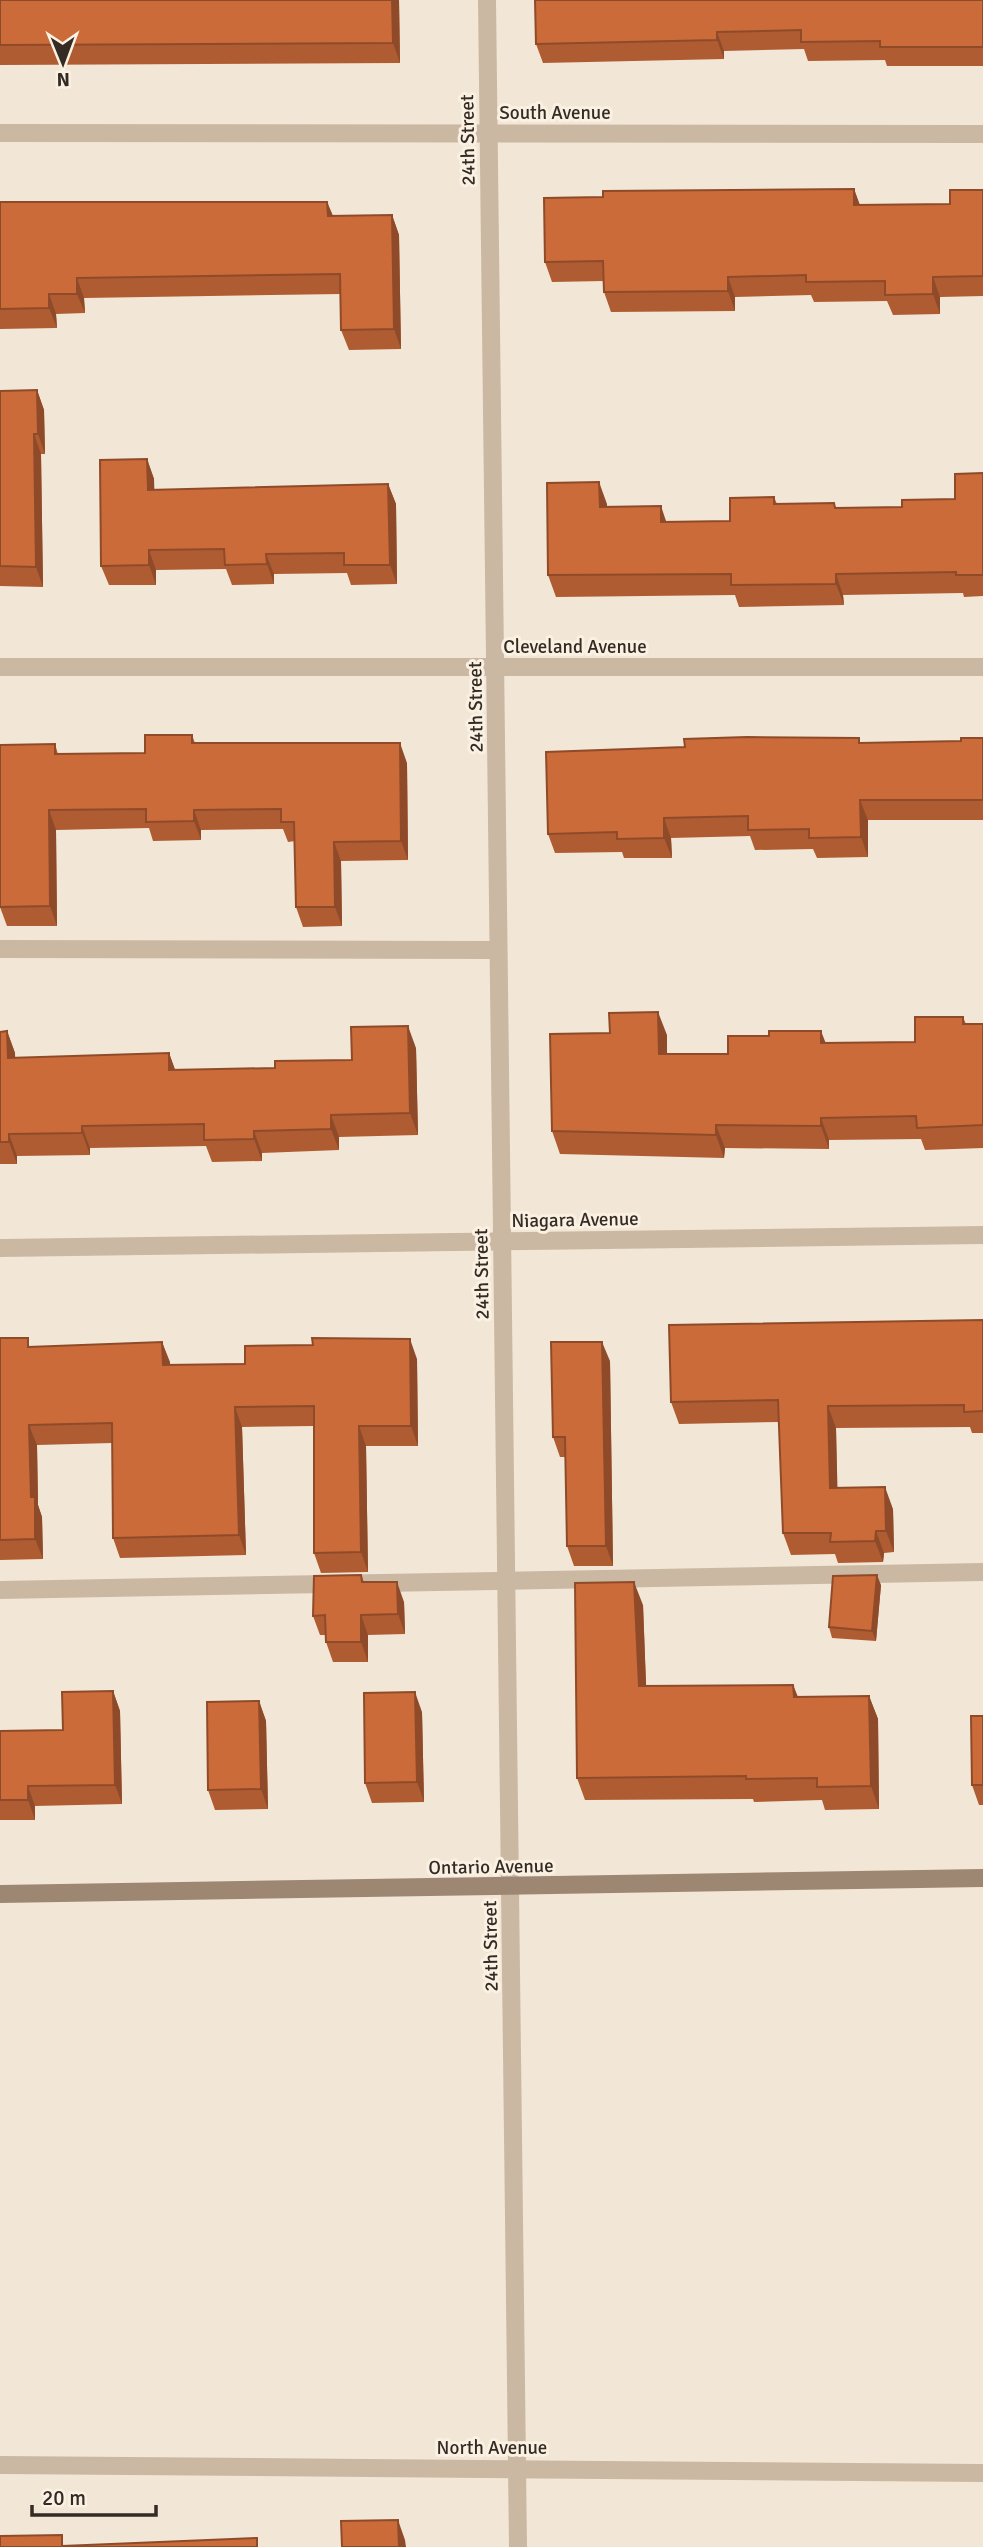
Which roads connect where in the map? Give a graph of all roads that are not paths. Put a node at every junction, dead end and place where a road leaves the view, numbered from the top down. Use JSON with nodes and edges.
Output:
{"nodes":[{"id":1,"x":486,"y":0,"type":"edge"},
{"id":2,"x":0,"y":133,"type":"edge"},
{"id":3,"x":488,"y":133,"type":"junction"},
{"id":4,"x":983,"y":134,"type":"edge"},
{"id":5,"x":0,"y":667,"type":"edge"},
{"id":6,"x":495,"y":667,"type":"junction"},
{"id":7,"x":983,"y":667,"type":"edge"},
{"id":8,"x":0,"y":949,"type":"edge"},
{"id":9,"x":498,"y":950,"type":"junction"},
{"id":10,"x":983,"y":1236,"type":"edge"},
{"id":11,"x":502,"y":1241,"type":"junction"},
{"id":12,"x":0,"y":1248,"type":"edge"},
{"id":13,"x":983,"y":1572,"type":"edge"},
{"id":14,"x":506,"y":1578,"type":"junction"},
{"id":15,"x":0,"y":1590,"type":"edge"},
{"id":16,"x":983,"y":1878,"type":"edge"},
{"id":17,"x":510,"y":1887,"type":"junction"},
{"id":18,"x":0,"y":1894,"type":"edge"},
{"id":19,"x":0,"y":2465,"type":"edge"},
{"id":20,"x":517,"y":2468,"type":"junction"},
{"id":21,"x":983,"y":2473,"type":"edge"},
{"id":22,"x":518,"y":2547,"type":"edge"}],
"edges":[{"from":1,"to":3,"type":"street","name":"24th Street"},
{"from":2,"to":3,"type":"street","name":"South Avenue"},
{"from":3,"to":4,"type":"street","name":"South Avenue"},
{"from":3,"to":6,"type":"street","name":"24th Street"},
{"from":5,"to":6,"type":"street","name":"Cleveland Avenue"},
{"from":6,"to":7,"type":"street","name":"Cleveland Avenue"},
{"from":6,"to":9,"type":"street","name":"24th Street"},
{"from":8,"to":9,"type":"street"},
{"from":9,"to":11,"type":"street","name":"24th Street"},
{"from":10,"to":11,"type":"street","name":"Niagara Avenue"},
{"from":11,"to":12,"type":"street","name":"Niagara Avenue"},
{"from":11,"to":14,"type":"street","name":"24th Street"},
{"from":13,"to":14,"type":"street"},
{"from":14,"to":15,"type":"street"},
{"from":14,"to":17,"type":"street","name":"24th Street"},
{"from":16,"to":17,"type":"main road","name":"Ontario Avenue"},
{"from":17,"to":18,"type":"main road","name":"Ontario Avenue"},
{"from":17,"to":20,"type":"street","name":"24th Street"},
{"from":19,"to":20,"type":"street","name":"North Avenue"},
{"from":20,"to":21,"type":"street","name":"North Avenue"},
{"from":20,"to":22,"type":"street","name":"24th Street"}]}
